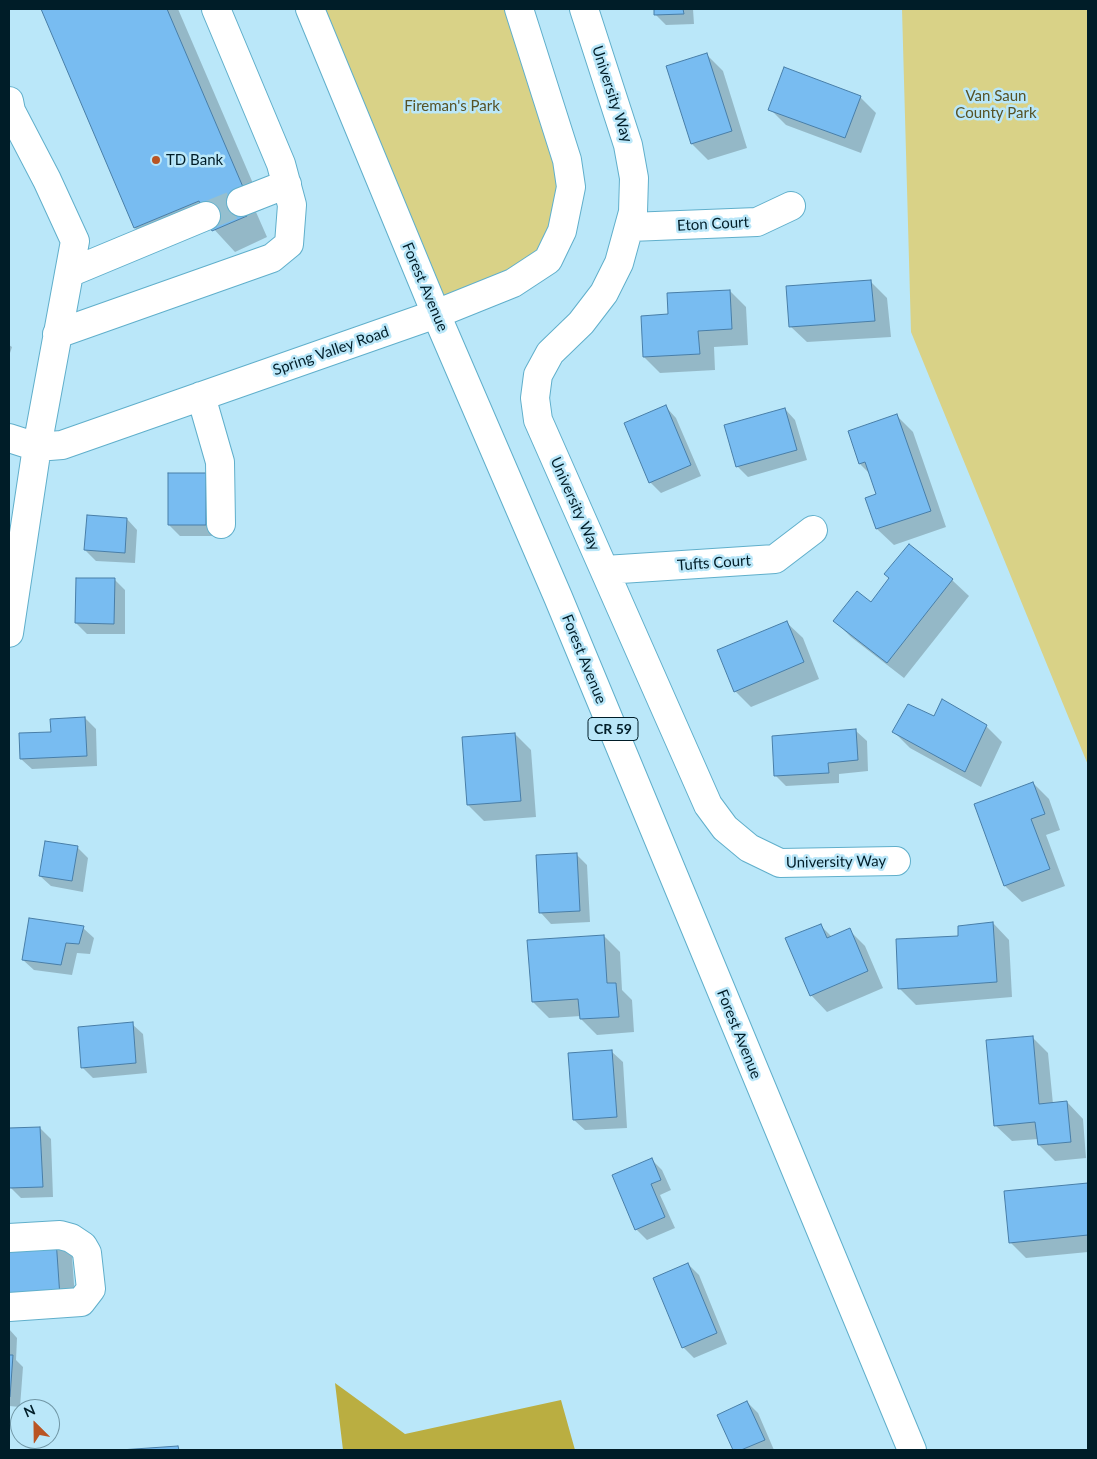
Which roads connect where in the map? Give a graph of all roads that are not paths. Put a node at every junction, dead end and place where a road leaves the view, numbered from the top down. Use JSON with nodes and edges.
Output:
{"nodes":[{"id":1,"x":216,"y":9,"type":"edge"},
{"id":2,"x":310,"y":9,"type":"edge"},
{"id":3,"x":519,"y":9,"type":"edge"},
{"id":4,"x":584,"y":9,"type":"edge"},
{"id":5,"x":9,"y":101,"type":"edge"},
{"id":6,"x":286,"y":184,"type":"junction"},
{"id":7,"x":241,"y":202,"type":"tunnel mouth"},
{"id":8,"x":791,"y":206,"type":"dead end"},
{"id":9,"x":206,"y":216,"type":"tunnel mouth"},
{"id":10,"x":630,"y":228,"type":"junction"},
{"id":11,"x":69,"y":273,"type":"junction"},
{"id":12,"x":436,"y":314,"type":"junction"},
{"id":13,"x":58,"y":334,"type":"junction"},
{"id":14,"x":201,"y":396,"type":"junction"},
{"id":15,"x":9,"y":438,"type":"edge"},
{"id":16,"x":37,"y":447,"type":"junction"},
{"id":17,"x":221,"y":524,"type":"dead end"},
{"id":18,"x":813,"y":530,"type":"dead end"},
{"id":19,"x":605,"y":570,"type":"junction"},
{"id":20,"x":9,"y":633,"type":"edge"},
{"id":21,"x":896,"y":861,"type":"dead end"},
{"id":22,"x":9,"y":1238,"type":"edge"},
{"id":23,"x":9,"y":1307,"type":"edge"},
{"id":24,"x":912,"y":1450,"type":"edge"}],
"edges":[{"from":1,"to":6,"type":"street"},
{"from":2,"to":12,"type":"street","name":"Forest Avenue","number":"CR 59"},
{"from":3,"to":12,"type":"street","name":"Spring Valley Road"},
{"from":4,"to":10,"type":"street","name":"University Way"},
{"from":5,"to":11,"type":"street"},
{"from":6,"to":7,"type":"street"},
{"from":6,"to":13,"type":"street"},
{"from":8,"to":10,"type":"street","name":"Eton Court"},
{"from":9,"to":11,"type":"street"},
{"from":10,"to":19,"type":"street","name":"University Way"},
{"from":11,"to":13,"type":"street"},
{"from":12,"to":14,"type":"street","name":"Spring Valley Road"},
{"from":12,"to":24,"type":"street","name":"Forest Avenue","number":"CR 59"},
{"from":13,"to":16,"type":"street"},
{"from":14,"to":16,"type":"street","name":"Spring Valley Road"},
{"from":14,"to":17,"type":"street"},
{"from":15,"to":16,"type":"street"},
{"from":16,"to":20,"type":"street"},
{"from":18,"to":19,"type":"street","name":"Tufts Court"},
{"from":19,"to":21,"type":"street","name":"University Way"},
{"from":22,"to":23,"type":"street"}]}
